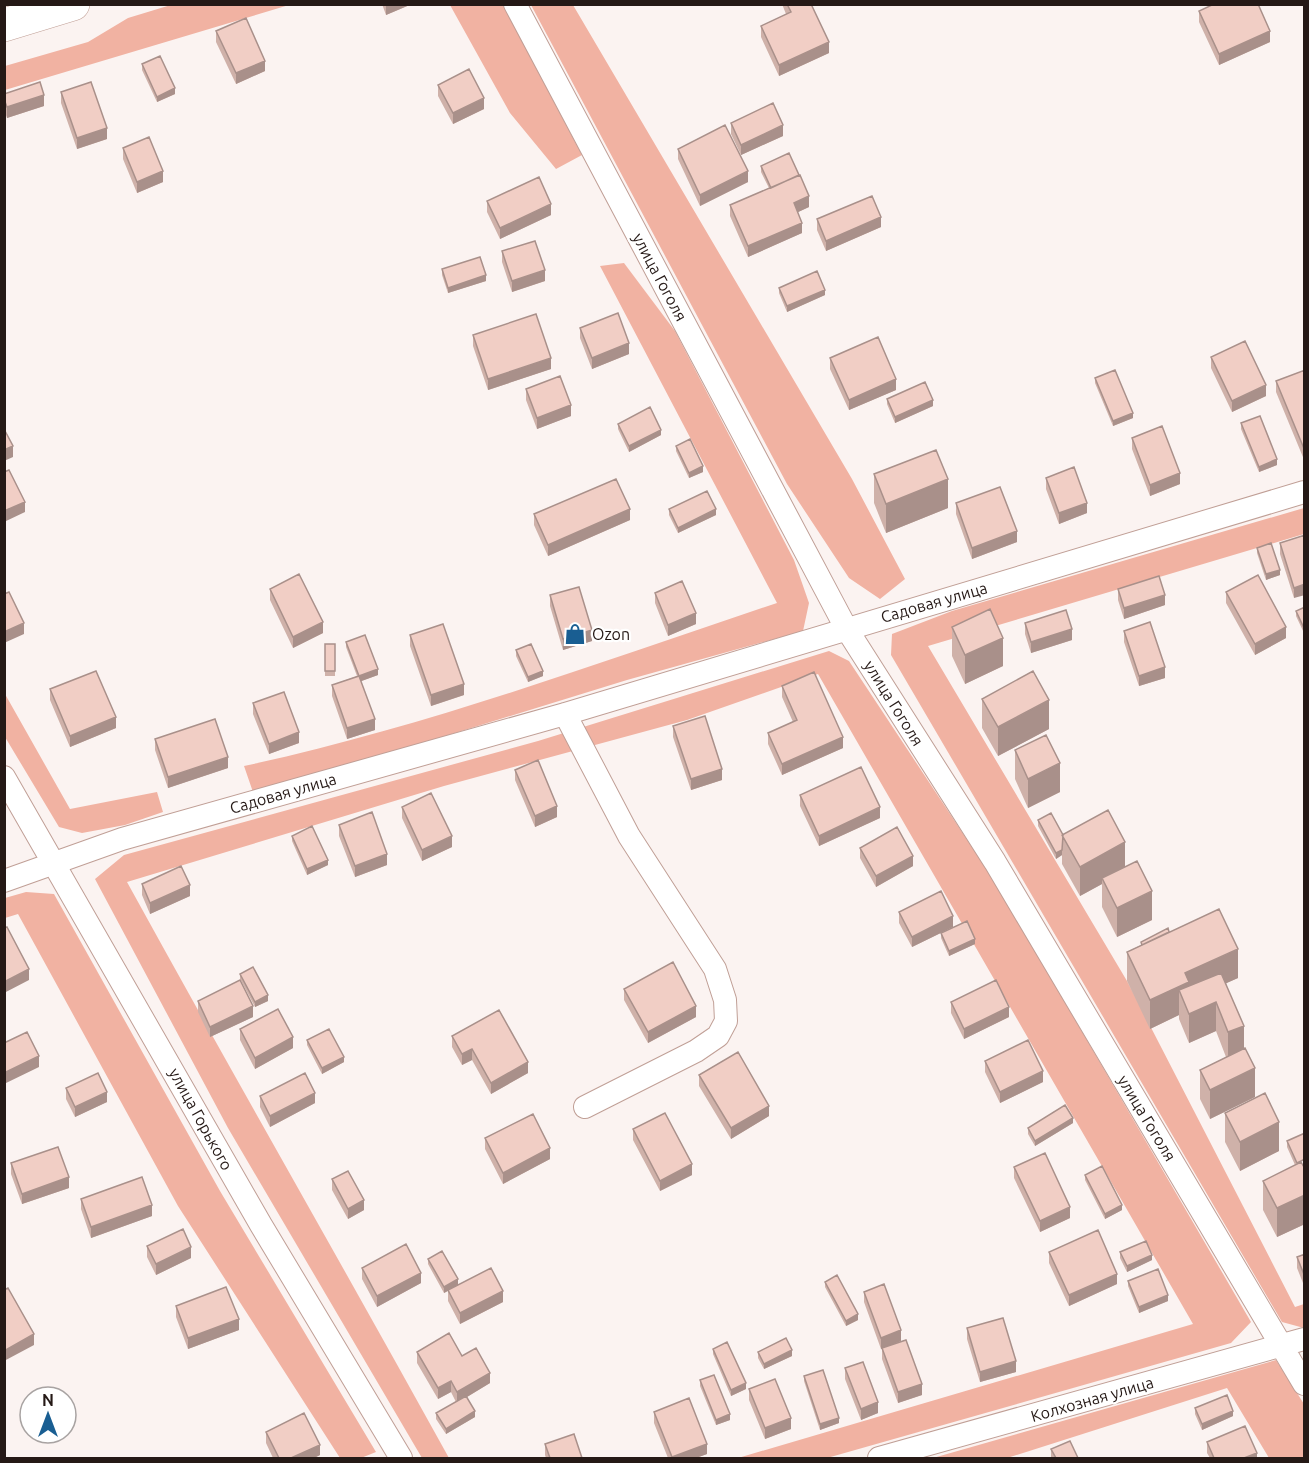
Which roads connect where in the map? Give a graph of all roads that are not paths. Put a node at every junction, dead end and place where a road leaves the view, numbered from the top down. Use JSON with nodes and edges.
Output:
{"nodes":[{"id":1,"x":73,"y":4,"type":"edge"},
{"id":2,"x":515,"y":4,"type":"edge"},
{"id":3,"x":4,"y":25,"type":"edge"},
{"id":4,"x":1305,"y":492,"type":"edge"},
{"id":5,"x":846,"y":628,"type":"junction"},
{"id":6,"x":565,"y":714,"type":"junction"},
{"id":7,"x":4,"y":777,"type":"edge"},
{"id":8,"x":56,"y":863,"type":"junction"},
{"id":9,"x":4,"y":881,"type":"edge"},
{"id":10,"x":585,"y":1107,"type":"dead end"},
{"id":11,"x":1305,"y":1339,"type":"edge"},
{"id":12,"x":1282,"y":1346,"type":"junction"},
{"id":13,"x":1305,"y":1384,"type":"edge"},
{"id":14,"x":401,"y":1458,"type":"edge"},
{"id":15,"x":879,"y":1458,"type":"edge"}],
"edges":[{"from":1,"to":3,"type":"street"},
{"from":2,"to":5,"type":"street","name":"улица Гоголя"},
{"from":4,"to":5,"type":"street","name":"Садовая улица"},
{"from":5,"to":6,"type":"street","name":"Садовая улица"},
{"from":5,"to":12,"type":"street","name":"улица Гоголя"},
{"from":6,"to":8,"type":"street","name":"Садовая улица"},
{"from":6,"to":10,"type":"street"},
{"from":7,"to":8,"type":"street","name":"улица Горького"},
{"from":8,"to":9,"type":"street","name":"Садовая улица"},
{"from":8,"to":14,"type":"street","name":"улица Горького"},
{"from":11,"to":12,"type":"street","name":"Колхозная улица"},
{"from":12,"to":13,"type":"street","name":"улица Гоголя"},
{"from":12,"to":15,"type":"street","name":"Колхозная улица"}]}
